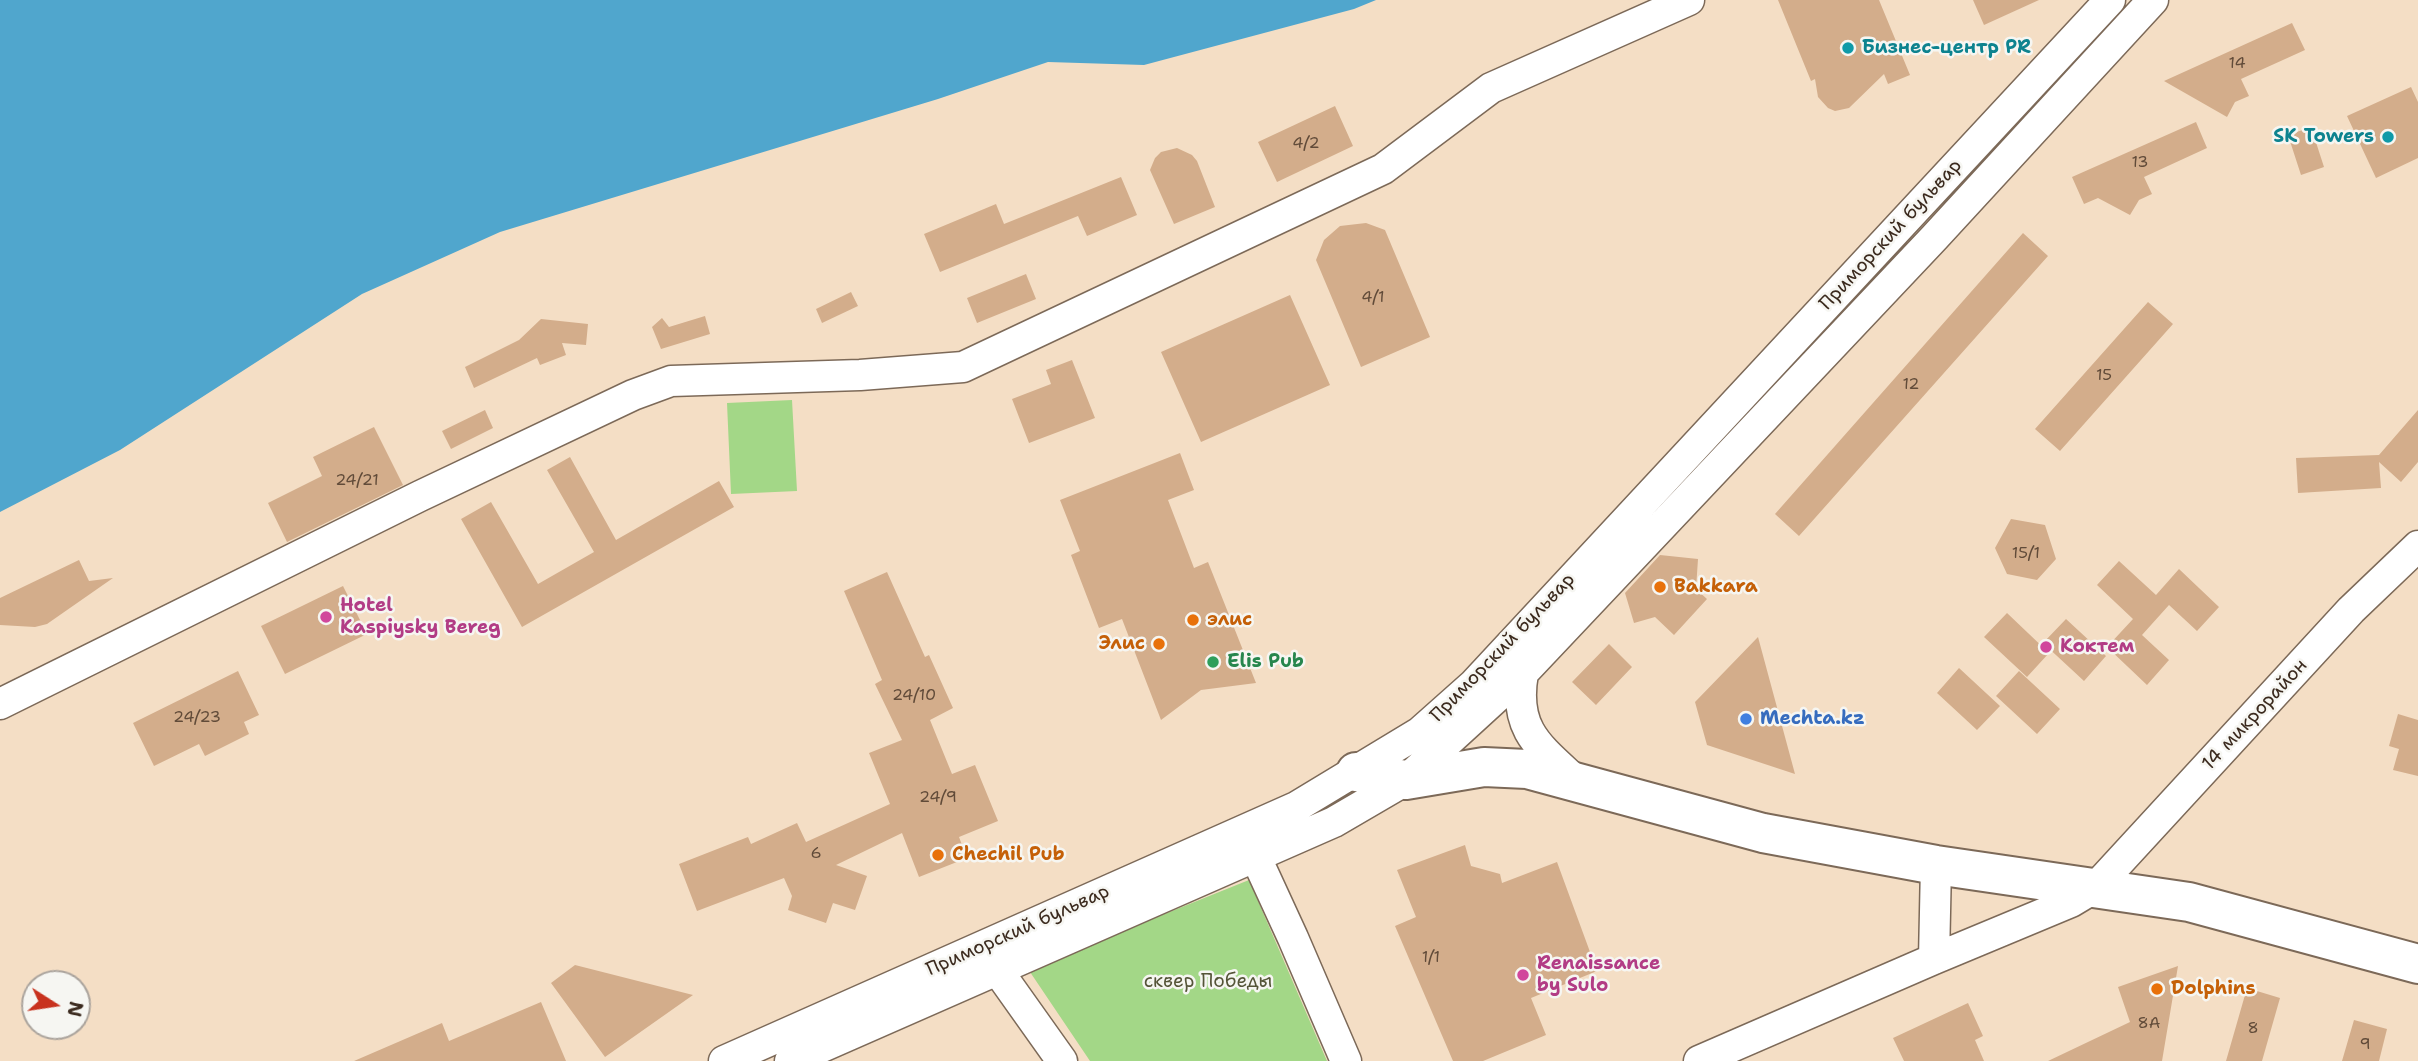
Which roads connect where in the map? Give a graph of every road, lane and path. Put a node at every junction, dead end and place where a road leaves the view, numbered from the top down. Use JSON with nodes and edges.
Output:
{"nodes":[{"id":1,"x":1689,"y":0,"type":"edge"},
{"id":2,"x":2110,"y":0,"type":"edge"},
{"id":3,"x":2153,"y":0,"type":"edge"},
{"id":4,"x":2418,"y":546,"type":"edge"},
{"id":5,"x":1523,"y":673,"type":"junction"},
{"id":6,"x":0,"y":705,"type":"edge"},
{"id":7,"x":1356,"y":772,"type":"junction"},
{"id":8,"x":1406,"y":780,"type":"junction"},
{"id":9,"x":1577,"y":781,"type":"junction"},
{"id":10,"x":1249,"y":844,"type":"junction"},
{"id":11,"x":1936,"y":865,"type":"junction"},
{"id":12,"x":2096,"y":887,"type":"junction"},
{"id":13,"x":1934,"y":958,"type":"junction"},
{"id":14,"x":989,"y":959,"type":"junction"},
{"id":15,"x":2418,"y":964,"type":"edge"},
{"id":16,"x":724,"y":1061,"type":"edge"},
{"id":17,"x":790,"y":1061,"type":"edge"},
{"id":18,"x":1062,"y":1061,"type":"edge"},
{"id":19,"x":1346,"y":1061,"type":"edge"},
{"id":20,"x":1699,"y":1061,"type":"edge"}],
"edges":[{"from":1,"to":6,"type":"street"},
{"from":2,"to":7,"type":"street","name":"Приморский бульвар"},
{"from":3,"to":5,"type":"street","name":"Приморский бульвар"},
{"from":4,"to":12,"type":"street","name":"14 микрорайон"},
{"from":5,"to":8,"type":"street","name":"Приморский бульвар"},
{"from":5,"to":9,"type":"street"},
{"from":7,"to":8,"type":"main road"},
{"from":7,"to":10,"type":"street","name":"Приморский бульвар"},
{"from":8,"to":9,"type":"main road"},
{"from":8,"to":10,"type":"street","name":"Приморский бульвар"},
{"from":9,"to":11,"type":"main road"},
{"from":10,"to":14,"type":"street","name":"Приморский бульвар"},
{"from":10,"to":19,"type":"street"},
{"from":11,"to":12,"type":"main road"},
{"from":11,"to":13,"type":"street"},
{"from":12,"to":13,"type":"street","name":"14 микрорайон"},
{"from":12,"to":15,"type":"main road"},
{"from":13,"to":20,"type":"street","name":"14 микрорайон"},
{"from":14,"to":16,"type":"street","name":"Приморский бульвар"},
{"from":14,"to":17,"type":"street","name":"Приморский бульвар"},
{"from":14,"to":18,"type":"street"}]}
